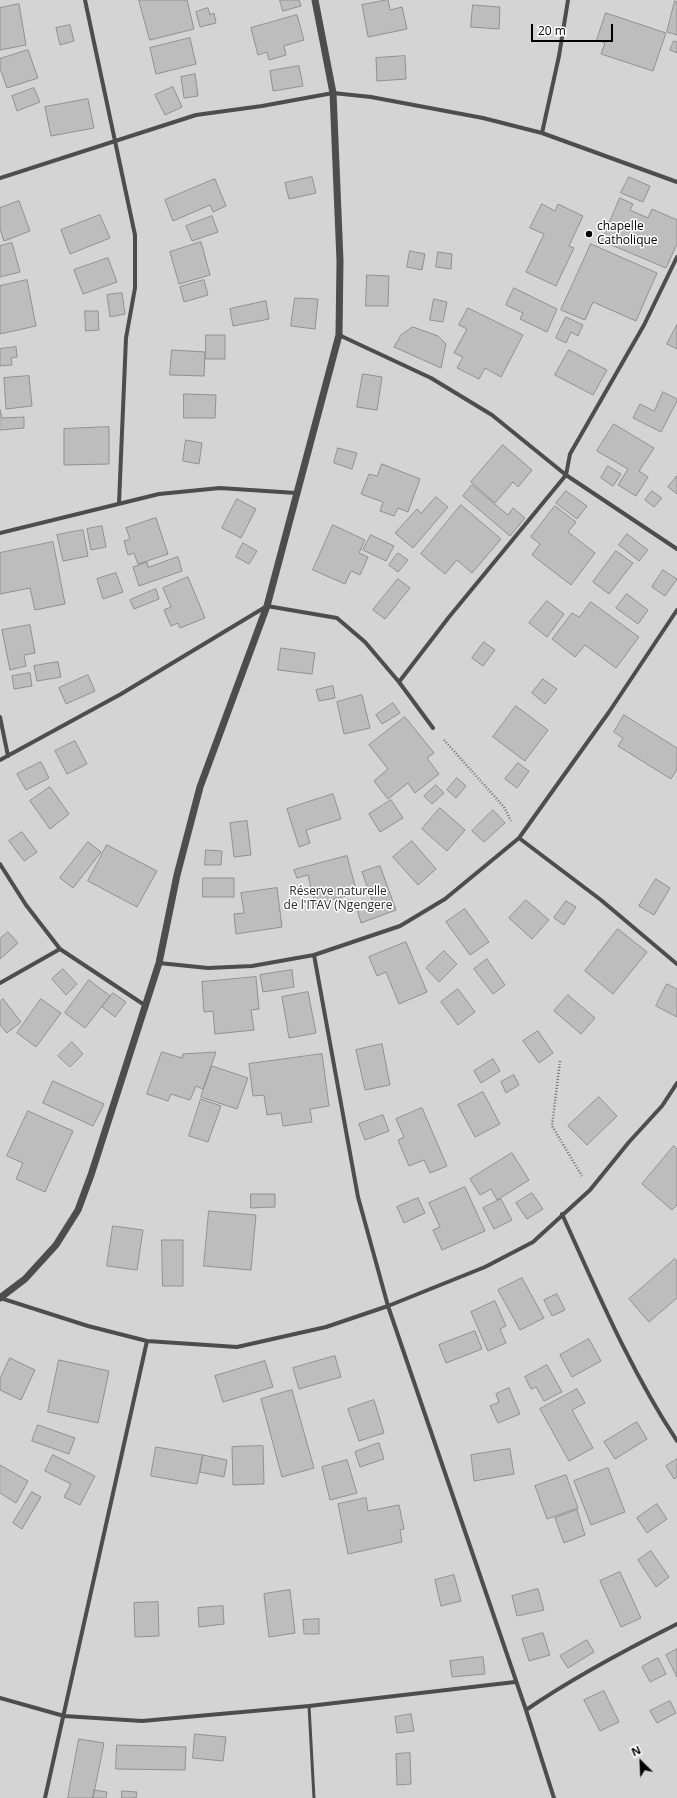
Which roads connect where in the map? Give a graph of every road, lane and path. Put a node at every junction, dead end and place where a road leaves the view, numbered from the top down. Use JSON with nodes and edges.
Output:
{"nodes":[{"id":1,"x":85,"y":0,"type":"edge"},
{"id":2,"x":315,"y":0,"type":"edge"},
{"id":3,"x":568,"y":0,"type":"edge"},
{"id":4,"x":333,"y":93,"type":"junction"},
{"id":5,"x":542,"y":133,"type":"junction"},
{"id":6,"x":116,"y":142,"type":"junction"},
{"id":7,"x":0,"y":178,"type":"edge"},
{"id":8,"x":677,"y":182,"type":"edge"},
{"id":9,"x":677,"y":258,"type":"edge"},
{"id":10,"x":339,"y":334,"type":"junction"},
{"id":11,"x":566,"y":475,"type":"junction"},
{"id":12,"x":296,"y":493,"type":"junction"},
{"id":13,"x":119,"y":503,"type":"junction"},
{"id":14,"x":0,"y":533,"type":"edge"},
{"id":15,"x":677,"y":549,"type":"edge"},
{"id":16,"x":267,"y":606,"type":"junction"},
{"id":17,"x":677,"y":610,"type":"edge"},
{"id":18,"x":399,"y":682,"type":"junction"},
{"id":19,"x":0,"y":717,"type":"edge"},
{"id":20,"x":433,"y":728,"type":"joint"},
{"id":21,"x":8,"y":756,"type":"junction"},
{"id":22,"x":0,"y":760,"type":"edge"},
{"id":23,"x":519,"y":838,"type":"junction"},
{"id":24,"x":0,"y":864,"type":"edge"},
{"id":25,"x":60,"y":949,"type":"junction"},
{"id":26,"x":314,"y":955,"type":"junction"},
{"id":27,"x":159,"y":963,"type":"junction"},
{"id":28,"x":677,"y":964,"type":"edge"},
{"id":29,"x":0,"y":983,"type":"edge"},
{"id":30,"x":146,"y":1006,"type":"junction"},
{"id":31,"x":560,"y":1061,"type":"dead end"},
{"id":32,"x":677,"y":1083,"type":"edge"},
{"id":33,"x":590,"y":1190,"type":"junction"},
{"id":34,"x":562,"y":1214,"type":"junction"},
{"id":35,"x":0,"y":1298,"type":"edge"},
{"id":36,"x":388,"y":1306,"type":"junction"},
{"id":37,"x":147,"y":1341,"type":"junction"},
{"id":38,"x":677,"y":1441,"type":"edge"},
{"id":39,"x":677,"y":1624,"type":"edge"},
{"id":40,"x":515,"y":1682,"type":"junction"},
{"id":41,"x":0,"y":1698,"type":"edge"},
{"id":42,"x":309,"y":1706,"type":"junction"},
{"id":43,"x":526,"y":1710,"type":"junction"},
{"id":44,"x":64,"y":1716,"type":"junction"},
{"id":45,"x":45,"y":1798,"type":"edge"},
{"id":46,"x":314,"y":1798,"type":"edge"},
{"id":47,"x":554,"y":1798,"type":"edge"}],
"edges":[{"from":1,"to":6,"type":"street"},
{"from":2,"to":4,"type":"street"},
{"from":3,"to":5,"type":"street"},
{"from":4,"to":5,"type":"street"},
{"from":4,"to":6,"type":"street"},
{"from":4,"to":10,"type":"street"},
{"from":5,"to":8,"type":"street"},
{"from":6,"to":7,"type":"street"},
{"from":6,"to":13,"type":"street"},
{"from":9,"to":11,"type":"street"},
{"from":10,"to":11,"type":"street"},
{"from":10,"to":12,"type":"street"},
{"from":11,"to":15,"type":"street"},
{"from":11,"to":18,"type":"street"},
{"from":12,"to":13,"type":"street"},
{"from":12,"to":16,"type":"street"},
{"from":13,"to":14,"type":"street"},
{"from":16,"to":18,"type":"street"},
{"from":16,"to":21,"type":"street"},
{"from":16,"to":27,"type":"street"},
{"from":17,"to":23,"type":"street"},
{"from":18,"to":20,"type":"street"},
{"from":19,"to":21,"type":"street"},
{"from":20,"to":23,"type":"path"},
{"from":21,"to":22,"type":"street"},
{"from":23,"to":26,"type":"street"},
{"from":23,"to":28,"type":"street"},
{"from":24,"to":25,"type":"street"},
{"from":25,"to":29,"type":"street"},
{"from":25,"to":30,"type":"street"},
{"from":26,"to":27,"type":"street"},
{"from":26,"to":36,"type":"street"},
{"from":27,"to":30,"type":"street"},
{"from":30,"to":35,"type":"street"},
{"from":31,"to":33,"type":"path"},
{"from":32,"to":33,"type":"street"},
{"from":33,"to":34,"type":"street"},
{"from":34,"to":36,"type":"street"},
{"from":34,"to":38,"type":"street"},
{"from":35,"to":37,"type":"street"},
{"from":36,"to":37,"type":"street"},
{"from":36,"to":40,"type":"street"},
{"from":37,"to":44,"type":"street"},
{"from":39,"to":43,"type":"street"},
{"from":40,"to":42,"type":"street"},
{"from":40,"to":43,"type":"street"},
{"from":41,"to":44,"type":"street"},
{"from":42,"to":44,"type":"street"},
{"from":42,"to":46,"type":"lane"},
{"from":43,"to":47,"type":"street"},
{"from":44,"to":45,"type":"street"}]}
